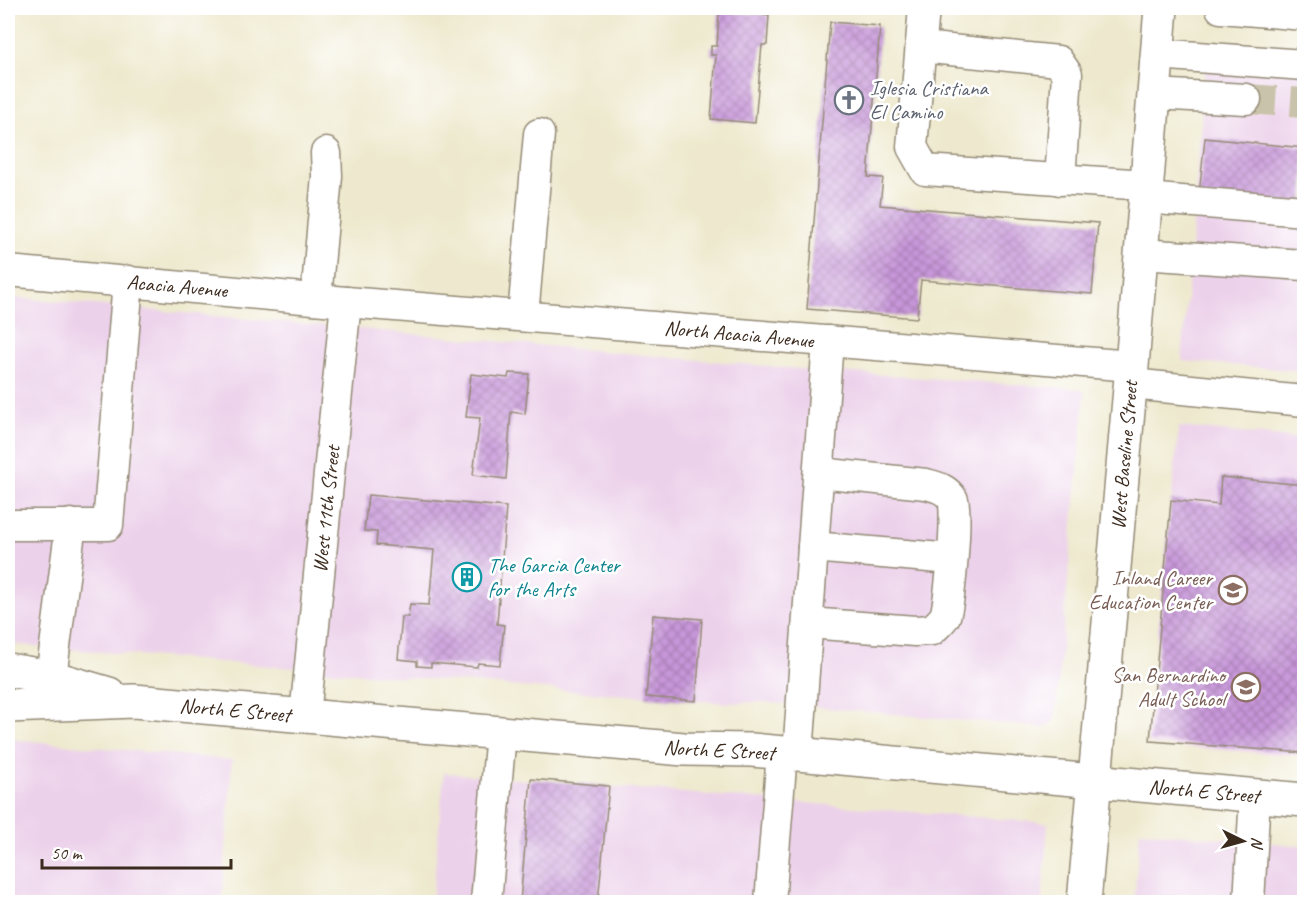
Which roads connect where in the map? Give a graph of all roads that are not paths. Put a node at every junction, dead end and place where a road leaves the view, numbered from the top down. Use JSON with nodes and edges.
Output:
{"nodes":[{"id":1,"x":924,"y":8,"type":"edge"},
{"id":2,"x":1161,"y":8,"type":"edge"},
{"id":3,"x":1221,"y":8,"type":"edge"},
{"id":4,"x":1305,"y":15,"type":"edge"},
{"id":5,"x":921,"y":47,"type":"junction"},
{"id":6,"x":1157,"y":54,"type":"junction"},
{"id":7,"x":1305,"y":65,"type":"edge"},
{"id":8,"x":1154,"y":94,"type":"junction"},
{"id":9,"x":1246,"y":99,"type":"tunnel mouth"},
{"id":10,"x":538,"y":134,"type":"dead end"},
{"id":11,"x":326,"y":153,"type":"dead end"},
{"id":12,"x":1060,"y":180,"type":"junction"},
{"id":13,"x":1146,"y":192,"type":"junction"},
{"id":14,"x":1305,"y":211,"type":"edge"},
{"id":15,"x":1141,"y":254,"type":"junction"},
{"id":16,"x":1305,"y":265,"type":"edge"},
{"id":17,"x":8,"y":271,"type":"edge"},
{"id":18,"x":128,"y":282,"type":"junction"},
{"id":19,"x":316,"y":299,"type":"junction"},
{"id":20,"x":345,"y":302,"type":"junction"},
{"id":21,"x":523,"y":316,"type":"junction"},
{"id":22,"x":828,"y":341,"type":"junction"},
{"id":23,"x":1131,"y":375,"type":"junction"},
{"id":24,"x":1305,"y":401,"type":"edge"},
{"id":25,"x":819,"y":473,"type":"junction"},
{"id":26,"x":71,"y":524,"type":"junction"},
{"id":27,"x":8,"y":525,"type":"edge"},
{"id":28,"x":813,"y":547,"type":"junction"},
{"id":29,"x":952,"y":559,"type":"junction"},
{"id":30,"x":808,"y":623,"type":"junction"},
{"id":31,"x":8,"y":670,"type":"edge"},
{"id":32,"x":51,"y":677,"type":"junction"},
{"id":33,"x":134,"y":701,"type":"junction"},
{"id":34,"x":8,"y":706,"type":"edge"},
{"id":35,"x":305,"y":716,"type":"junction"},
{"id":36,"x":501,"y":733,"type":"junction"},
{"id":37,"x":790,"y":753,"type":"junction"},
{"id":38,"x":1094,"y":781,"type":"junction"},
{"id":39,"x":1255,"y":795,"type":"junction"},
{"id":40,"x":1305,"y":800,"type":"edge"},
{"id":41,"x":486,"y":903,"type":"edge"},
{"id":42,"x":770,"y":903,"type":"edge"},
{"id":43,"x":1084,"y":903,"type":"edge"},
{"id":44,"x":1249,"y":903,"type":"edge"}],
"edges":[{"from":1,"to":5,"type":"street"},
{"from":2,"to":6,"type":"main road","name":"West Baseline Street"},
{"from":3,"to":4,"type":"street"},
{"from":5,"to":12,"type":"street"},
{"from":5,"to":12,"type":"street"},
{"from":6,"to":7,"type":"street"},
{"from":6,"to":8,"type":"main road","name":"West Baseline Street"},
{"from":8,"to":9,"type":"street"},
{"from":8,"to":13,"type":"main road","name":"West Baseline Street"},
{"from":10,"to":21,"type":"street"},
{"from":11,"to":19,"type":"street"},
{"from":12,"to":13,"type":"street"},
{"from":13,"to":14,"type":"street"},
{"from":13,"to":15,"type":"main road","name":"West Baseline Street"},
{"from":15,"to":16,"type":"street"},
{"from":15,"to":23,"type":"main road","name":"West Baseline Street"},
{"from":17,"to":18,"type":"street","name":"Acacia Avenue"},
{"from":18,"to":19,"type":"street","name":"Acacia Avenue"},
{"from":18,"to":26,"type":"street"},
{"from":19,"to":20,"type":"street","name":"Acacia Avenue"},
{"from":20,"to":21,"type":"street","name":"North Acacia Avenue"},
{"from":20,"to":35,"type":"street","name":"West 11th Street"},
{"from":21,"to":22,"type":"street","name":"North Acacia Avenue"},
{"from":22,"to":23,"type":"street","name":"North Acacia Avenue"},
{"from":22,"to":25,"type":"street"},
{"from":23,"to":24,"type":"street","name":"North Acacia Avenue"},
{"from":23,"to":38,"type":"main road","name":"West Baseline Street"},
{"from":25,"to":28,"type":"street"},
{"from":25,"to":29,"type":"street"},
{"from":26,"to":27,"type":"street"},
{"from":26,"to":32,"type":"street"},
{"from":28,"to":29,"type":"street"},
{"from":28,"to":30,"type":"street"},
{"from":29,"to":30,"type":"street"},
{"from":30,"to":37,"type":"street"},
{"from":31,"to":32,"type":"main road","name":"North E Street"},
{"from":32,"to":33,"type":"main road","name":"North E Street"},
{"from":33,"to":34,"type":"main road","name":"North E Street"},
{"from":33,"to":35,"type":"main road","name":"North E Street"},
{"from":35,"to":36,"type":"main road","name":"North E Street"},
{"from":36,"to":37,"type":"main road","name":"North E Street"},
{"from":36,"to":41,"type":"street"},
{"from":37,"to":38,"type":"main road","name":"North E Street"},
{"from":37,"to":42,"type":"street"},
{"from":38,"to":39,"type":"main road","name":"North E Street"},
{"from":38,"to":43,"type":"main road","name":"West Baseline Street"},
{"from":39,"to":40,"type":"main road","name":"North E Street"},
{"from":39,"to":44,"type":"street"}]}
